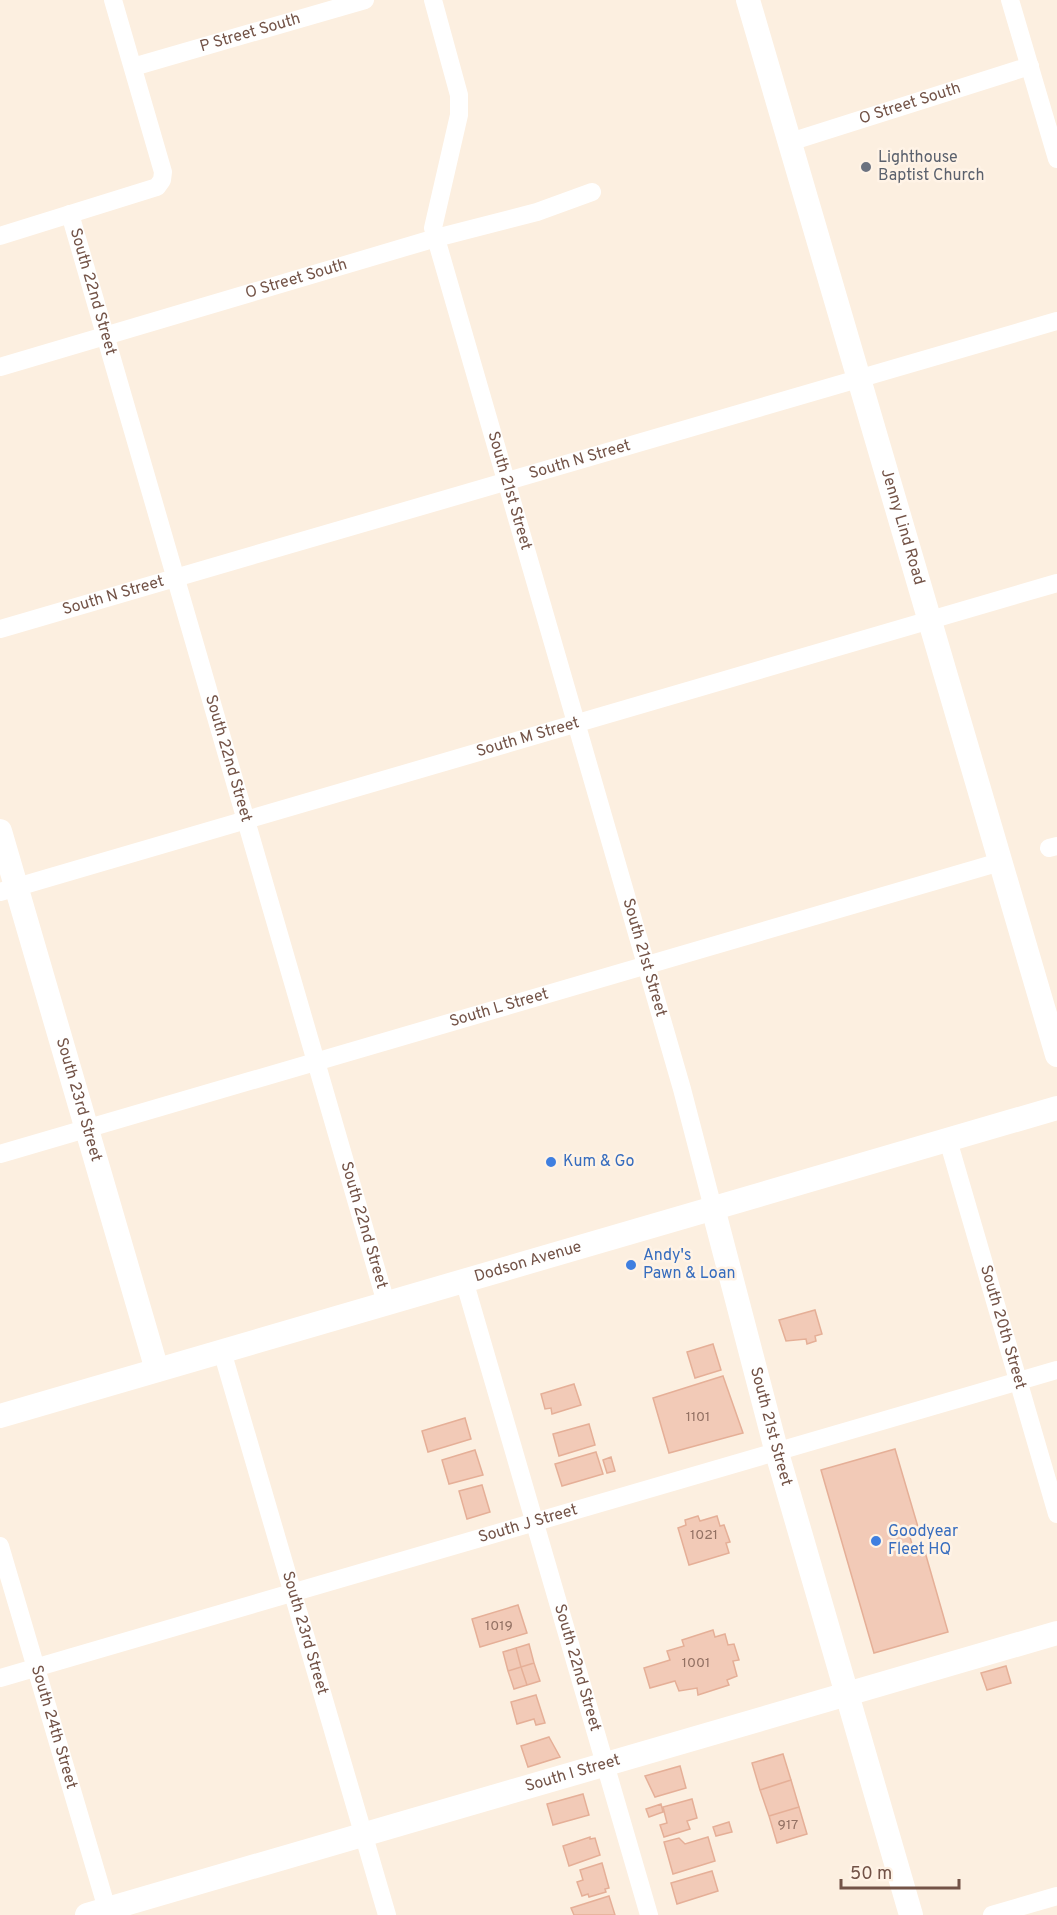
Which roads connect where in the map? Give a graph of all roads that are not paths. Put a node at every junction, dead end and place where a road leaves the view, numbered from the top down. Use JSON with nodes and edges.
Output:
{"nodes":[{"id":1,"x":113,"y":0,"type":"edge"},
{"id":2,"x":365,"y":0,"type":"edge"},
{"id":3,"x":433,"y":0,"type":"edge"},
{"id":4,"x":748,"y":0,"type":"edge"},
{"id":5,"x":1010,"y":0,"type":"edge"},
{"id":6,"x":1030,"y":66,"type":"junction"},
{"id":7,"x":133,"y":68,"type":"junction"},
{"id":8,"x":790,"y":142,"type":"junction"},
{"id":9,"x":1057,"y":159,"type":"edge"},
{"id":10,"x":591,"y":192,"type":"dead end"},
{"id":11,"x":70,"y":214,"type":"junction"},
{"id":12,"x":0,"y":236,"type":"edge"},
{"id":13,"x":436,"y":238,"type":"junction"},
{"id":14,"x":1057,"y":321,"type":"edge"},
{"id":15,"x":105,"y":337,"type":"junction"},
{"id":16,"x":0,"y":367,"type":"edge"},
{"id":17,"x":859,"y":378,"type":"junction"},
{"id":18,"x":506,"y":481,"type":"junction"},
{"id":19,"x":175,"y":578,"type":"junction"},
{"id":20,"x":1057,"y":584,"type":"edge"},
{"id":21,"x":929,"y":621,"type":"junction"},
{"id":22,"x":0,"y":629,"type":"edge"},
{"id":23,"x":575,"y":724,"type":"junction"},
{"id":24,"x":246,"y":820,"type":"junction"},
{"id":25,"x":0,"y":831,"type":"edge"},
{"id":26,"x":1000,"y":862,"type":"junction"},
{"id":27,"x":8,"y":890,"type":"edge"},
{"id":28,"x":646,"y":965,"type":"junction"},
{"id":29,"x":1057,"y":1055,"type":"edge"},
{"id":30,"x":316,"y":1062,"type":"junction"},
{"id":31,"x":1057,"y":1108,"type":"edge"},
{"id":32,"x":87,"y":1130,"type":"junction"},
{"id":33,"x":948,"y":1140,"type":"junction"},
{"id":34,"x":0,"y":1154,"type":"edge"},
{"id":35,"x":713,"y":1208,"type":"junction"},
{"id":36,"x":464,"y":1280,"type":"junction"},
{"id":37,"x":386,"y":1303,"type":"junction"},
{"id":38,"x":222,"y":1351,"type":"junction"},
{"id":39,"x":157,"y":1370,"type":"junction"},
{"id":40,"x":1057,"y":1370,"type":"edge"},
{"id":41,"x":1018,"y":1381,"type":"junction"},
{"id":42,"x":0,"y":1416,"type":"edge"},
{"id":43,"x":777,"y":1452,"type":"junction"},
{"id":44,"x":1057,"y":1514,"type":"edge"},
{"id":45,"x":535,"y":1522,"type":"junction"},
{"id":46,"x":0,"y":1546,"type":"edge"},
{"id":47,"x":293,"y":1593,"type":"junction"},
{"id":48,"x":1057,"y":1633,"type":"edge"},
{"id":49,"x":36,"y":1668,"type":"junction"},
{"id":50,"x":0,"y":1678,"type":"edge"},
{"id":51,"x":847,"y":1694,"type":"junction"},
{"id":52,"x":605,"y":1765,"type":"junction"},
{"id":53,"x":363,"y":1834,"type":"junction"},
{"id":54,"x":1057,"y":1896,"type":"edge"},
{"id":55,"x":97,"y":1912,"type":"edge"},
{"id":56,"x":387,"y":1915,"type":"edge"},
{"id":57,"x":649,"y":1915,"type":"edge"},
{"id":58,"x":911,"y":1915,"type":"edge"},
{"id":59,"x":992,"y":1915,"type":"edge"}],
"edges":[{"from":1,"to":7,"type":"street"},
{"from":2,"to":7,"type":"street","name":"P Street South"},
{"from":3,"to":13,"type":"street","name":"South 21st Street"},
{"from":4,"to":8,"type":"street","name":"Jenny Lind Road"},
{"from":5,"to":6,"type":"street"},
{"from":6,"to":8,"type":"street","name":"O Street South"},
{"from":6,"to":9,"type":"street"},
{"from":7,"to":11,"type":"street"},
{"from":8,"to":17,"type":"street","name":"Jenny Lind Road"},
{"from":10,"to":13,"type":"street","name":"O Street South"},
{"from":11,"to":12,"type":"street"},
{"from":11,"to":15,"type":"street","name":"South 22nd Street"},
{"from":13,"to":15,"type":"street","name":"O Street South"},
{"from":13,"to":18,"type":"street","name":"South 21st Street"},
{"from":14,"to":17,"type":"street","name":"South N Street"},
{"from":15,"to":16,"type":"street","name":"O Street South"},
{"from":15,"to":19,"type":"street","name":"South 22nd Street"},
{"from":17,"to":18,"type":"street","name":"South N Street"},
{"from":17,"to":21,"type":"street","name":"Jenny Lind Road"},
{"from":18,"to":19,"type":"street","name":"South N Street"},
{"from":18,"to":23,"type":"street","name":"South 21st Street"},
{"from":19,"to":22,"type":"street","name":"South N Street"},
{"from":19,"to":24,"type":"street","name":"South 22nd Street"},
{"from":20,"to":21,"type":"street","name":"South M Street"},
{"from":21,"to":23,"type":"street","name":"South M Street"},
{"from":21,"to":26,"type":"street","name":"Jenny Lind Road"},
{"from":23,"to":24,"type":"street","name":"South M Street"},
{"from":23,"to":28,"type":"street","name":"South 21st Street"},
{"from":24,"to":27,"type":"street","name":"South M Street"},
{"from":24,"to":30,"type":"street","name":"South 22nd Street"},
{"from":25,"to":27,"type":"street","name":"South 23rd Street"},
{"from":26,"to":28,"type":"street","name":"South L Street"},
{"from":26,"to":29,"type":"street","name":"Jenny Lind Road"},
{"from":27,"to":32,"type":"street","name":"South 23rd Street"},
{"from":28,"to":30,"type":"street","name":"South L Street"},
{"from":28,"to":35,"type":"street","name":"South 21st Street"},
{"from":30,"to":32,"type":"street","name":"South L Street"},
{"from":30,"to":37,"type":"street","name":"South 22nd Street"},
{"from":31,"to":33,"type":"street","name":"Dodson Avenue"},
{"from":32,"to":34,"type":"street","name":"South L Street"},
{"from":32,"to":39,"type":"street","name":"South 23rd Street"},
{"from":33,"to":35,"type":"street","name":"Dodson Avenue"},
{"from":33,"to":41,"type":"street","name":"South 20th Street"},
{"from":35,"to":36,"type":"street","name":"Dodson Avenue"},
{"from":35,"to":43,"type":"street","name":"South 21st Street"},
{"from":36,"to":37,"type":"street","name":"Dodson Avenue"},
{"from":36,"to":45,"type":"street","name":"South 22nd Street"},
{"from":37,"to":38,"type":"street","name":"Dodson Avenue"},
{"from":38,"to":39,"type":"street","name":"Dodson Avenue"},
{"from":38,"to":47,"type":"street","name":"South 23rd Street"},
{"from":39,"to":42,"type":"street","name":"Dodson Avenue"},
{"from":40,"to":41,"type":"street","name":"South J Street"},
{"from":41,"to":43,"type":"street","name":"South J Street"},
{"from":41,"to":44,"type":"street","name":"South 20th Street"},
{"from":43,"to":45,"type":"street","name":"South J Street"},
{"from":43,"to":51,"type":"street","name":"South 21st Street"},
{"from":45,"to":47,"type":"street","name":"South J Street"},
{"from":45,"to":52,"type":"street","name":"South 22nd Street"},
{"from":46,"to":49,"type":"street","name":"South 24th Street"},
{"from":47,"to":49,"type":"street","name":"South J Street"},
{"from":47,"to":53,"type":"street","name":"South 23rd Street"},
{"from":48,"to":51,"type":"street","name":"South I Street"},
{"from":49,"to":50,"type":"street","name":"South J Street"},
{"from":49,"to":55,"type":"street","name":"South 24th Street"},
{"from":51,"to":52,"type":"street","name":"South I Street"},
{"from":51,"to":58,"type":"street","name":"South 21st Street"},
{"from":52,"to":53,"type":"street","name":"South I Street"},
{"from":52,"to":57,"type":"street","name":"South 22nd Street"},
{"from":53,"to":55,"type":"street","name":"South I Street"},
{"from":53,"to":56,"type":"street","name":"South 23rd Street"},
{"from":54,"to":59,"type":"street"}]}
